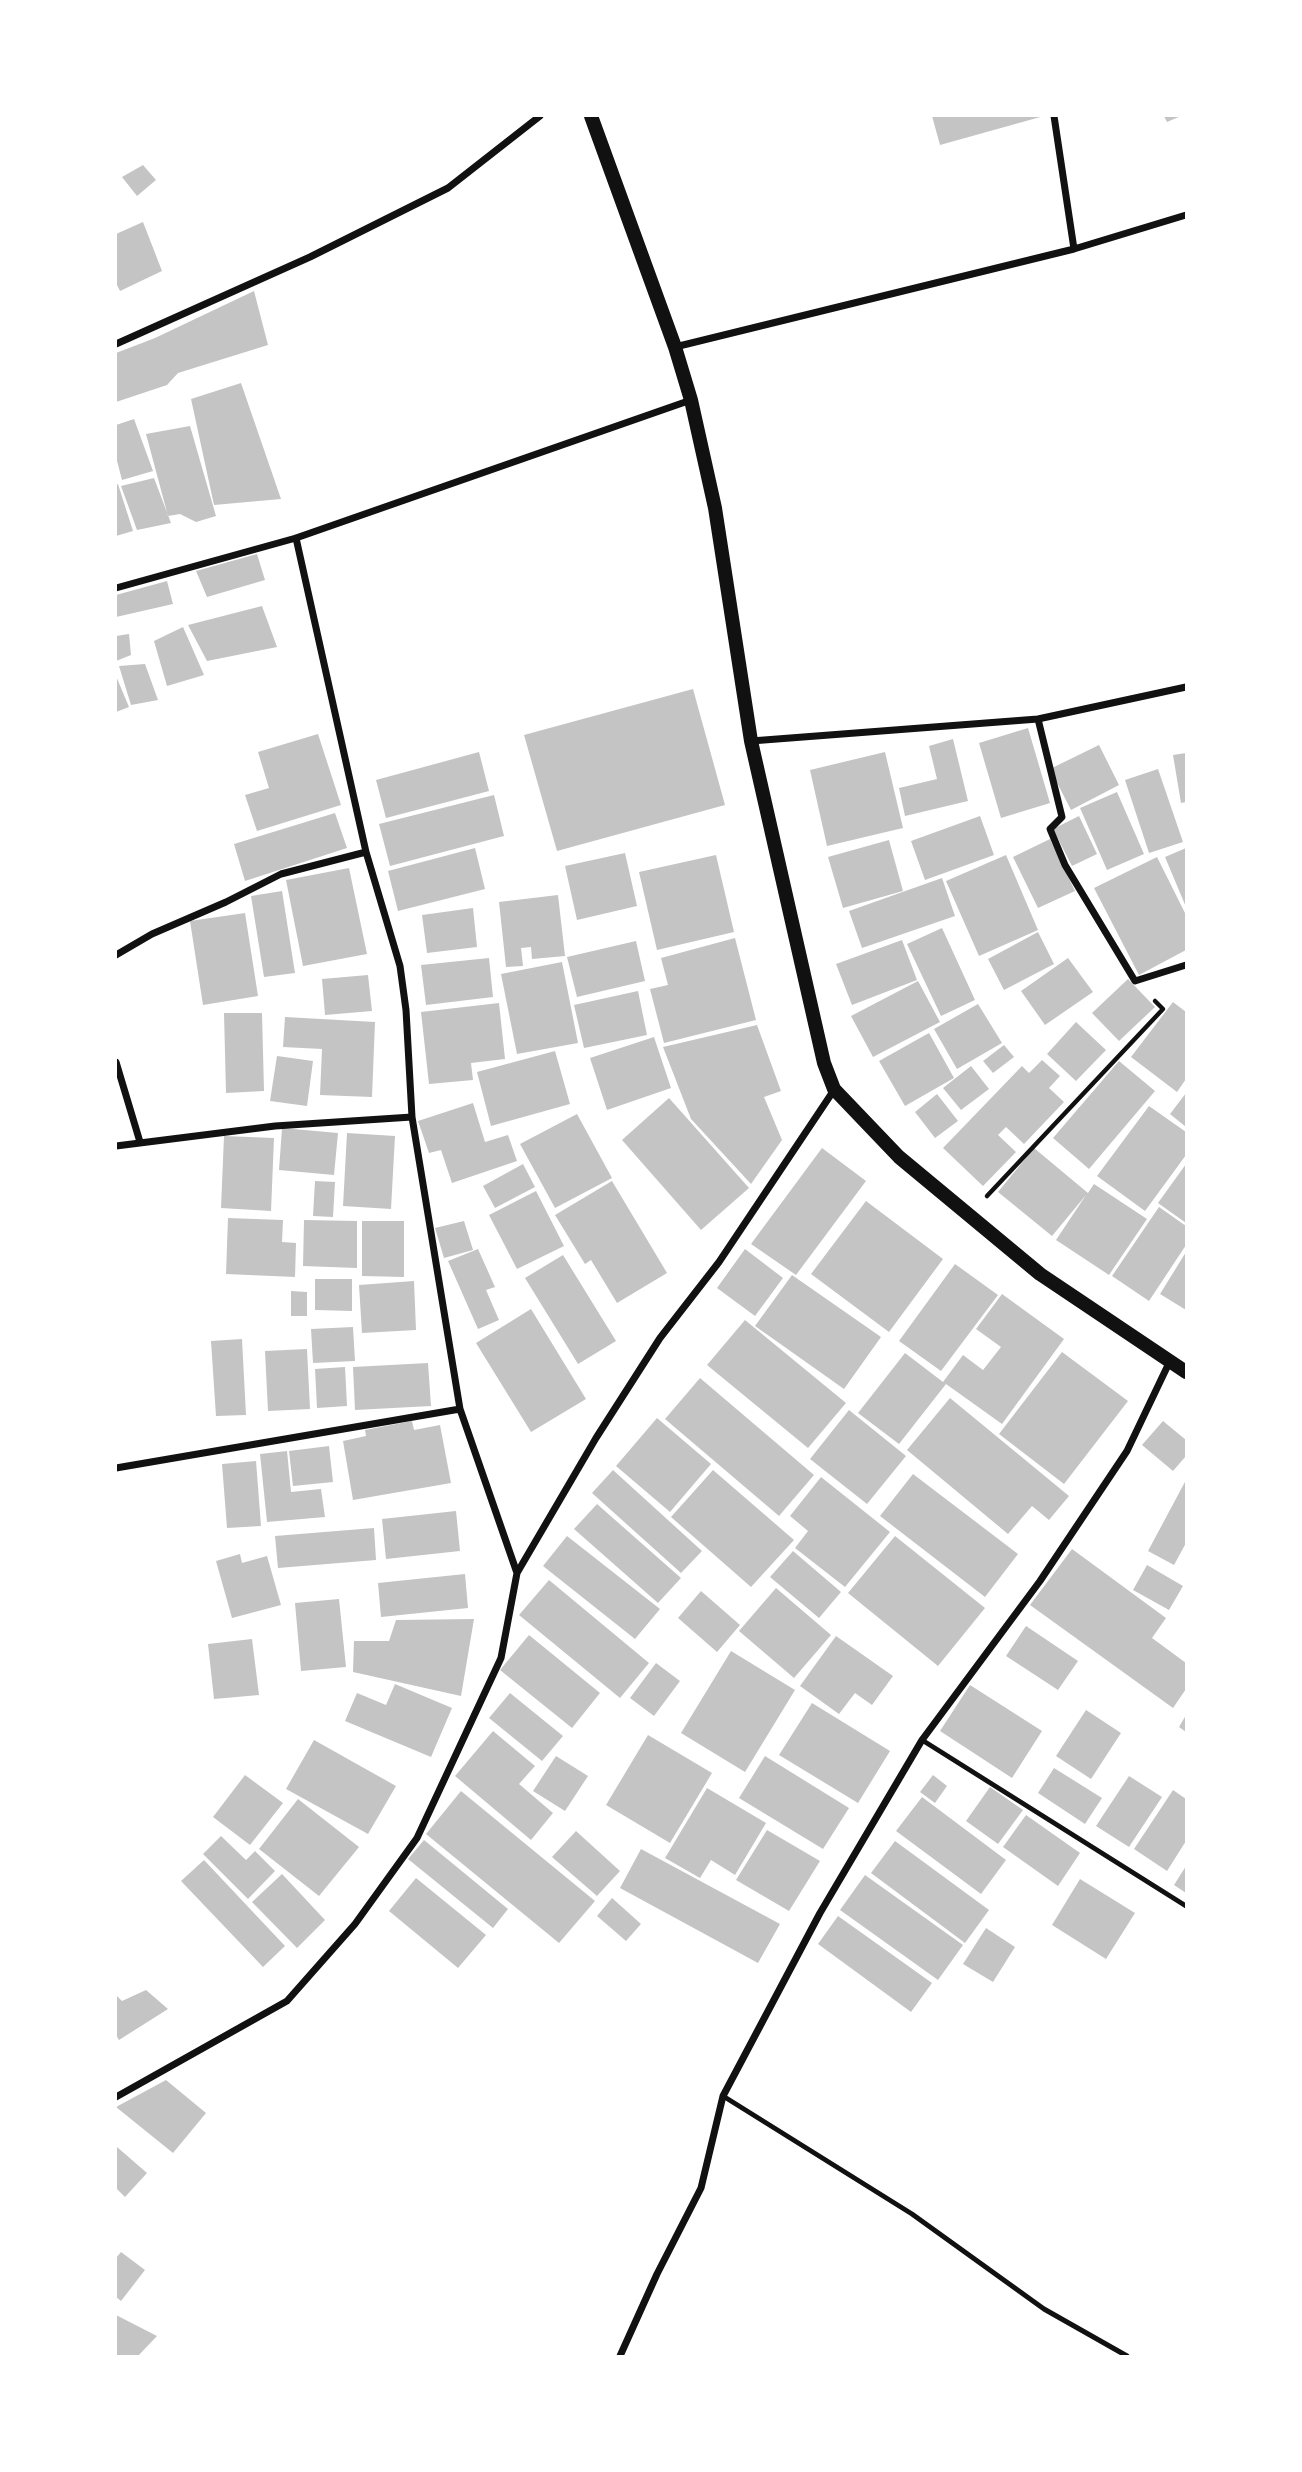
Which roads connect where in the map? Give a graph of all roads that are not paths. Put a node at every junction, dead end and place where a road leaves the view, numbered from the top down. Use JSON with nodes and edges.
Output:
{"nodes":[{"id":1,"x":540,"y":116,"type":"edge"},
{"id":2,"x":591,"y":116,"type":"edge"},
{"id":3,"x":1054,"y":116,"type":"edge"},
{"id":4,"x":1186,"y":215,"type":"edge"},
{"id":5,"x":1074,"y":249,"type":"junction"},
{"id":6,"x":116,"y":344,"type":"edge"},
{"id":7,"x":675,"y":347,"type":"junction"},
{"id":8,"x":691,"y":400,"type":"junction"},
{"id":9,"x":296,"y":538,"type":"junction"},
{"id":10,"x":116,"y":588,"type":"edge"},
{"id":11,"x":1186,"y":687,"type":"edge"},
{"id":12,"x":1038,"y":719,"type":"junction"},
{"id":13,"x":751,"y":741,"type":"junction"},
{"id":14,"x":366,"y":852,"type":"junction"},
{"id":15,"x":116,"y":955,"type":"edge"},
{"id":16,"x":1186,"y":965,"type":"edge"},
{"id":17,"x":116,"y":1062,"type":"edge"},
{"id":18,"x":834,"y":1089,"type":"junction"},
{"id":19,"x":412,"y":1117,"type":"junction"},
{"id":20,"x":140,"y":1142,"type":"junction"},
{"id":21,"x":116,"y":1146,"type":"edge"},
{"id":22,"x":1169,"y":1363,"type":"junction"},
{"id":23,"x":1186,"y":1372,"type":"edge"},
{"id":24,"x":460,"y":1409,"type":"junction"},
{"id":25,"x":116,"y":1468,"type":"edge"},
{"id":26,"x":517,"y":1573,"type":"junction"},
{"id":27,"x":922,"y":1740,"type":"junction"},
{"id":28,"x":1186,"y":1906,"type":"edge"},
{"id":29,"x":723,"y":2095,"type":"junction"},
{"id":30,"x":116,"y":2097,"type":"edge"},
{"id":31,"x":620,"y":2357,"type":"edge"},
{"id":32,"x":1127,"y":2357,"type":"edge"}],
"edges":[{"from":1,"to":6,"type":"street"},
{"from":2,"to":7,"type":"main road"},
{"from":3,"to":5,"type":"street"},
{"from":4,"to":5,"type":"street"},
{"from":5,"to":7,"type":"street"},
{"from":7,"to":8,"type":"main road"},
{"from":8,"to":9,"type":"street"},
{"from":8,"to":13,"type":"main road"},
{"from":9,"to":10,"type":"street"},
{"from":9,"to":14,"type":"street"},
{"from":11,"to":12,"type":"street"},
{"from":12,"to":13,"type":"street"},
{"from":12,"to":16,"type":"street"},
{"from":13,"to":18,"type":"main road"},
{"from":14,"to":15,"type":"street"},
{"from":14,"to":19,"type":"street"},
{"from":17,"to":20,"type":"street"},
{"from":18,"to":22,"type":"main road"},
{"from":18,"to":26,"type":"street"},
{"from":19,"to":20,"type":"street"},
{"from":19,"to":24,"type":"street"},
{"from":20,"to":21,"type":"street"},
{"from":22,"to":23,"type":"main road"},
{"from":22,"to":27,"type":"street"},
{"from":24,"to":25,"type":"street"},
{"from":24,"to":26,"type":"street"},
{"from":26,"to":30,"type":"street"},
{"from":27,"to":28,"type":"lane"},
{"from":27,"to":29,"type":"street"},
{"from":29,"to":31,"type":"street"},
{"from":29,"to":32,"type":"lane"}]}
